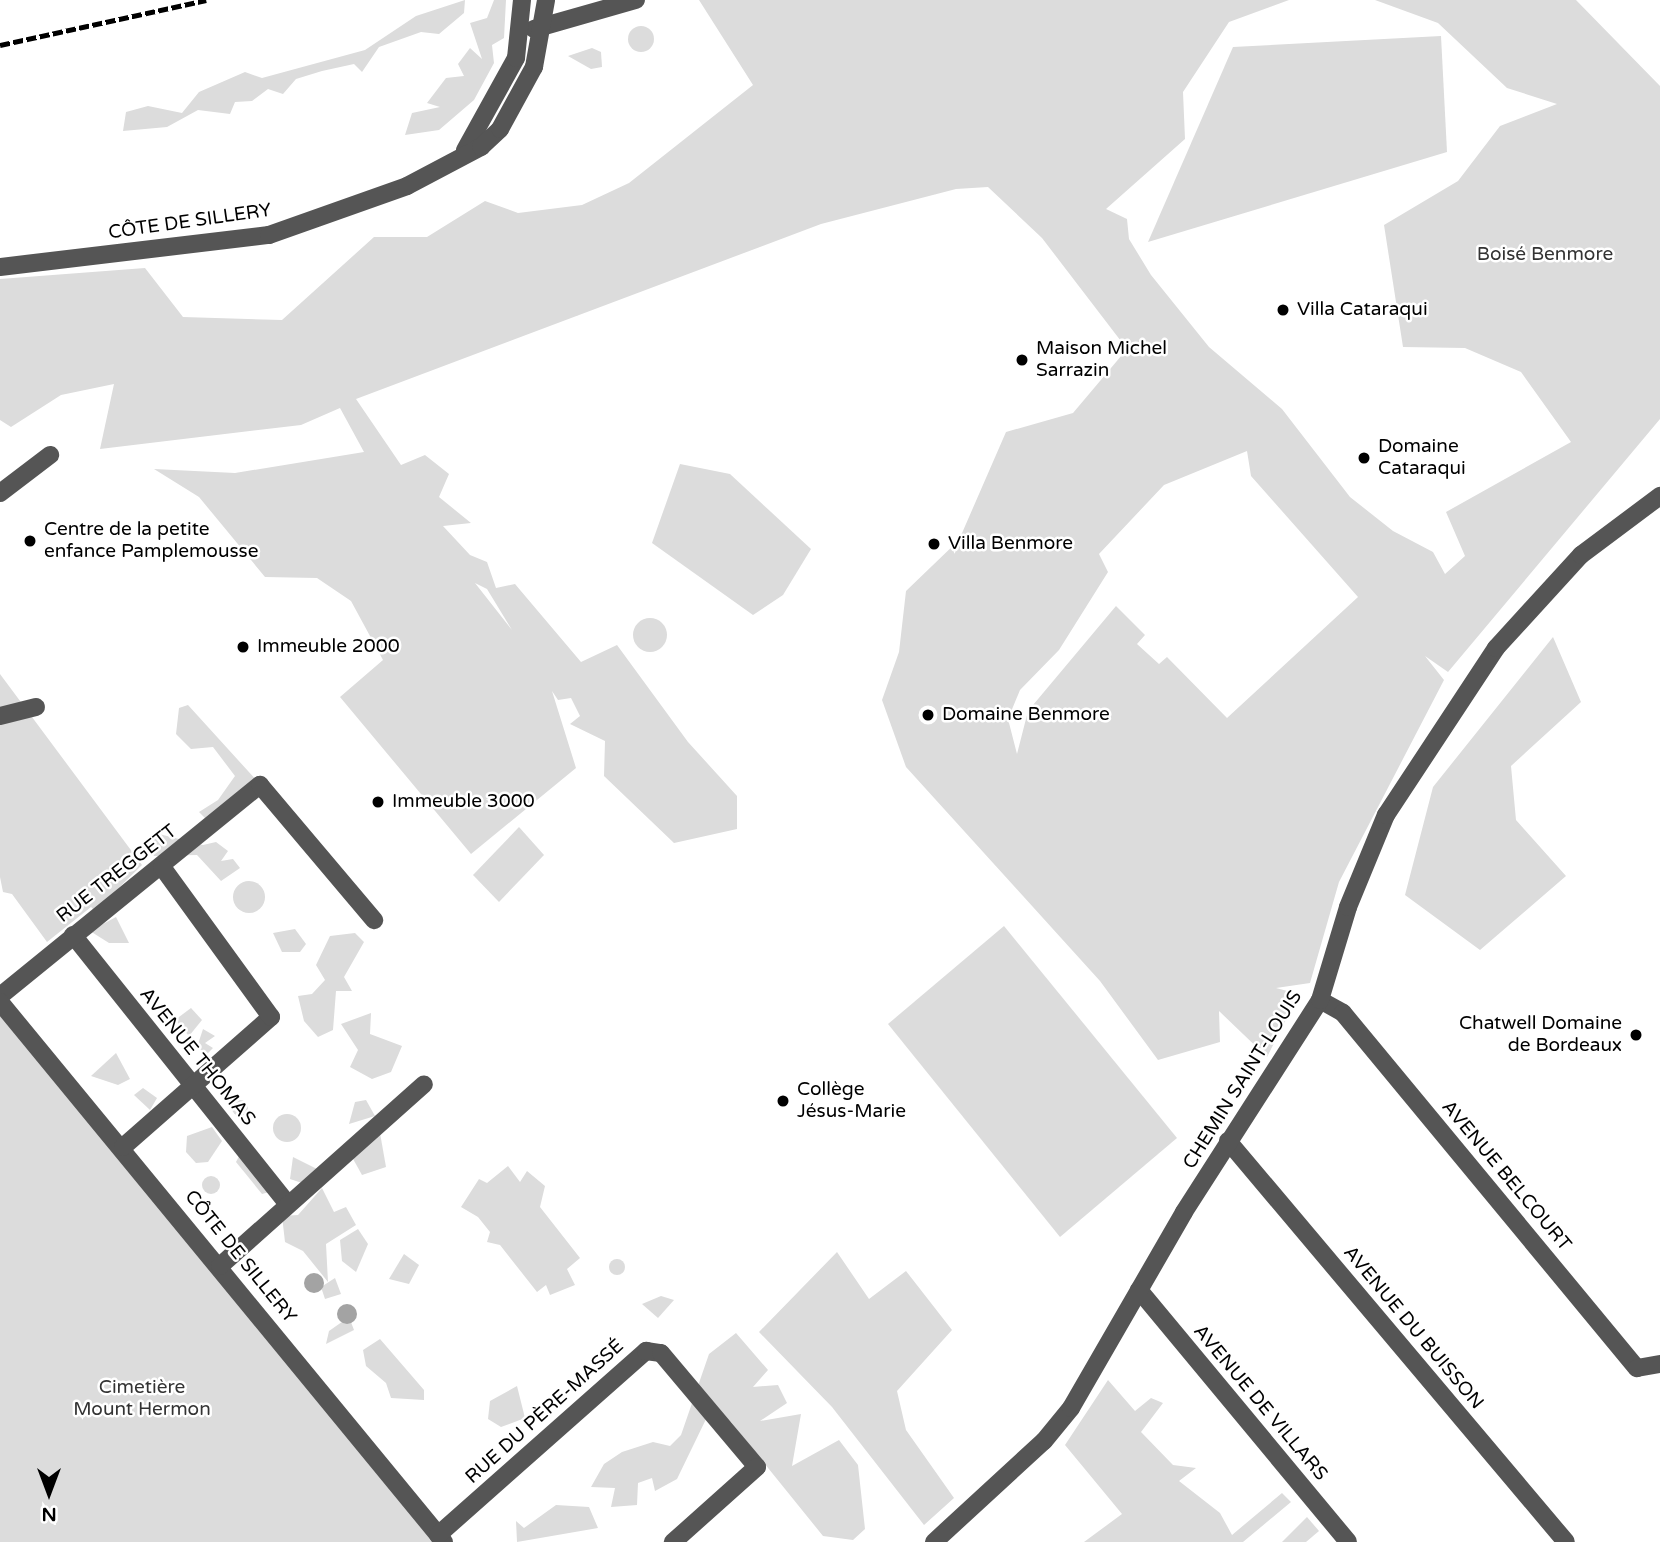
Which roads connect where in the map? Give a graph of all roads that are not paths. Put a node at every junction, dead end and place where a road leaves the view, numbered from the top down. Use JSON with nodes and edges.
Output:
{"nodes":[{"id":1,"x":522,"y":0,"type":"edge"},
{"id":2,"x":546,"y":0,"type":"edge"},
{"id":3,"x":636,"y":0,"type":"edge"},
{"id":4,"x":523,"y":28,"type":"junction"},
{"id":5,"x":544,"y":29,"type":"junction"},
{"id":6,"x":457,"y":160,"type":"junction"},
{"id":7,"x":0,"y":267,"type":"edge"},
{"id":8,"x":50,"y":455,"type":"dead end"},
{"id":9,"x":0,"y":493,"type":"edge"},
{"id":10,"x":1658,"y":502,"type":"edge"},
{"id":11,"x":36,"y":707,"type":"dead end"},
{"id":12,"x":0,"y":716,"type":"edge"},
{"id":13,"x":162,"y":867,"type":"junction"},
{"id":14,"x":374,"y":920,"type":"dead end"},
{"id":15,"x":73,"y":935,"type":"junction"},
{"id":16,"x":0,"y":996,"type":"edge"},
{"id":17,"x":1320,"y":999,"type":"junction"},
{"id":18,"x":0,"y":1002,"type":"edge"},
{"id":19,"x":424,"y":1084,"type":"dead end"},
{"id":20,"x":193,"y":1086,"type":"junction"},
{"id":21,"x":1228,"y":1141,"type":"junction"},
{"id":22,"x":123,"y":1147,"type":"junction"},
{"id":23,"x":288,"y":1204,"type":"junction"},
{"id":24,"x":219,"y":1266,"type":"junction"},
{"id":25,"x":1139,"y":1290,"type":"junction"},
{"id":26,"x":1660,"y":1364,"type":"edge"},
{"id":27,"x":441,"y":1539,"type":"edge"},
{"id":28,"x":673,"y":1542,"type":"edge"},
{"id":29,"x":934,"y":1542,"type":"edge"},
{"id":30,"x":1348,"y":1542,"type":"edge"},
{"id":31,"x":1566,"y":1542,"type":"edge"}],
"edges":[{"from":1,"to":4,"type":"street","name":"CÔTE DE SILLERY"},
{"from":2,"to":5,"type":"street","name":"CÔTE DE SILLERY"},
{"from":3,"to":5,"type":"street"},
{"from":4,"to":5,"type":"street"},
{"from":4,"to":6,"type":"street","name":"CÔTE DE SILLERY"},
{"from":5,"to":6,"type":"street","name":"CÔTE DE SILLERY"},
{"from":6,"to":7,"type":"street","name":"CÔTE DE SILLERY"},
{"from":8,"to":9,"type":"street"},
{"from":10,"to":17,"type":"street","name":"CHEMIN SAINT-LOUIS"},
{"from":11,"to":12,"type":"street"},
{"from":13,"to":14,"type":"street","name":"RUE TREGGETT"},
{"from":13,"to":15,"type":"street","name":"RUE TREGGETT"},
{"from":13,"to":20,"type":"street"},
{"from":15,"to":16,"type":"street","name":"RUE TREGGETT"},
{"from":15,"to":20,"type":"street","name":"AVENUE THOMAS"},
{"from":17,"to":21,"type":"street","name":"CHEMIN SAINT-LOUIS"},
{"from":17,"to":26,"type":"street","name":"AVENUE BELCOURT"},
{"from":18,"to":22,"type":"street","name":"CÔTE DE SILLERY"},
{"from":19,"to":23,"type":"street"},
{"from":20,"to":22,"type":"street"},
{"from":20,"to":23,"type":"street","name":"AVENUE THOMAS"},
{"from":21,"to":25,"type":"street","name":"CHEMIN SAINT-LOUIS"},
{"from":21,"to":31,"type":"street","name":"AVENUE DU BUISSON"},
{"from":22,"to":24,"type":"street","name":"CÔTE DE SILLERY"},
{"from":23,"to":24,"type":"street"},
{"from":24,"to":27,"type":"street","name":"CÔTE DE SILLERY"},
{"from":25,"to":29,"type":"street","name":"CHEMIN SAINT-LOUIS"},
{"from":25,"to":30,"type":"street","name":"AVENUE DE VILLARS"},
{"from":27,"to":28,"type":"street","name":"RUE DU PÈRE-MASSÉ"}]}
